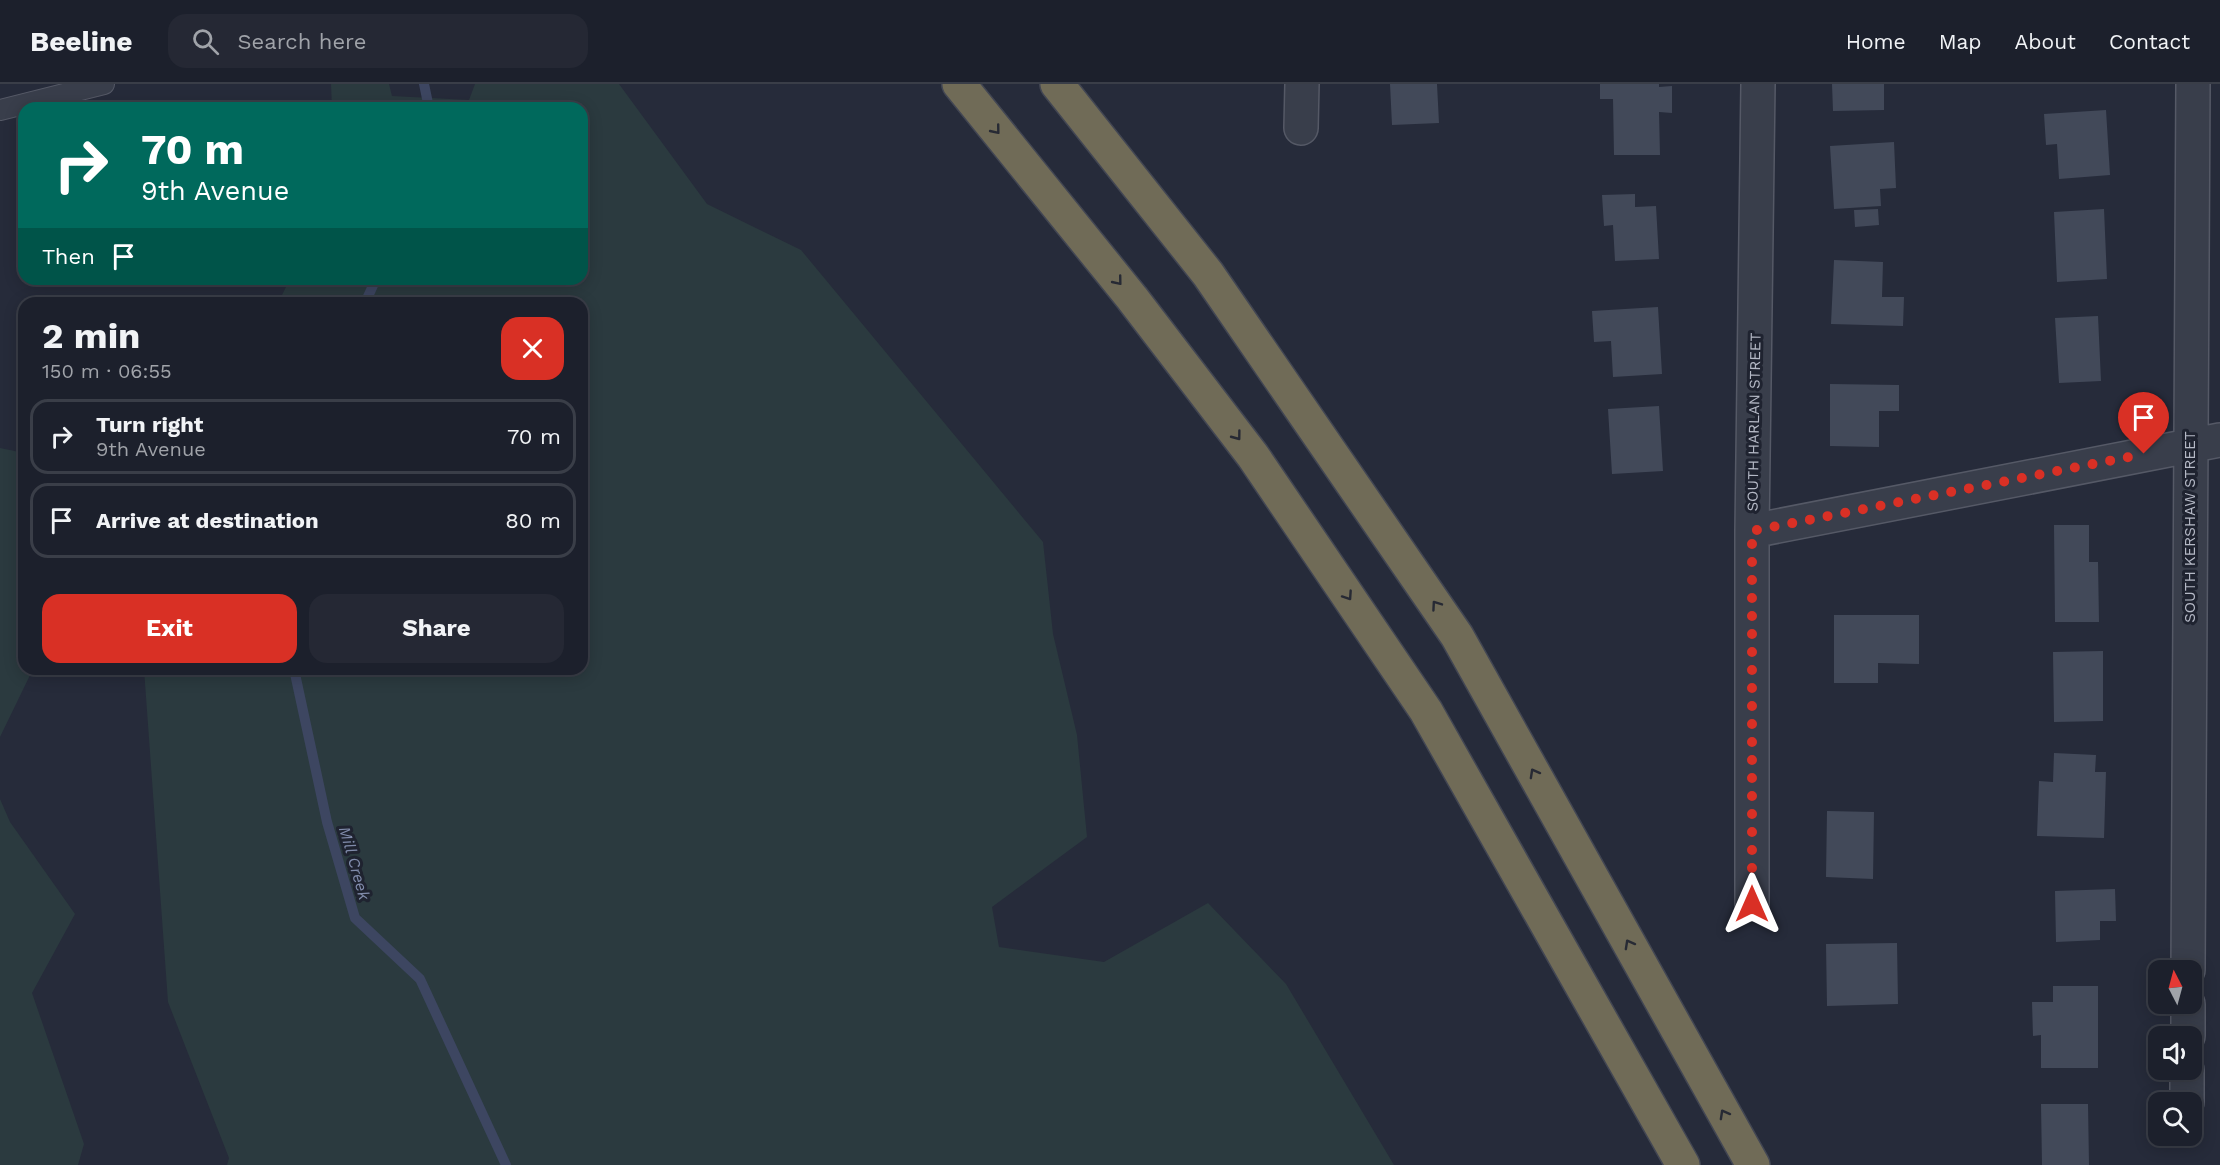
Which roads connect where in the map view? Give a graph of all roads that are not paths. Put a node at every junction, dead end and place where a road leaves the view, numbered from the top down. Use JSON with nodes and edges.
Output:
{"nodes":[{"id":1,"x":104,"y":84,"type":"edge"},
{"id":2,"x":959,"y":84,"type":"edge"},
{"id":3,"x":1057,"y":84,"type":"edge"},
{"id":4,"x":1302,"y":84,"type":"edge"},
{"id":5,"x":1758,"y":84,"type":"edge"},
{"id":6,"x":2193,"y":84,"type":"edge"},
{"id":7,"x":32,"y":102,"type":"edge"},
{"id":8,"x":18,"y":106,"type":"edge"},
{"id":9,"x":0,"y":110,"type":"edge"},
{"id":10,"x":1301,"y":128,"type":"dead end"},
{"id":11,"x":2205,"y":442,"type":"edge"},
{"id":12,"x":1752,"y":531,"type":"junction"},
{"id":13,"x":1752,"y":904,"type":"dead end"},
{"id":14,"x":2188,"y":960,"type":"edge"},
{"id":15,"x":1683,"y":1165,"type":"edge"},
{"id":16,"x":1753,"y":1165,"type":"edge"}],
"edges":[{"from":1,"to":7,"type":"lane"},
{"from":2,"to":15,"type":"highway","one_way":true},
{"from":16,"to":3,"type":"highway","one_way":true},
{"from":4,"to":10,"type":"street"},
{"from":5,"to":12,"type":"street","name":"SOUTH HARLAN STREET"},
{"from":6,"to":11,"type":"street","name":"SOUTH KERSHAW STREET"},
{"from":8,"to":9,"type":"lane"},
{"from":11,"to":12,"type":"street"},
{"from":11,"to":14,"type":"street","name":"SOUTH KERSHAW STREET"},
{"from":12,"to":13,"type":"street","name":"SOUTH HARLAN STREET"}]}
